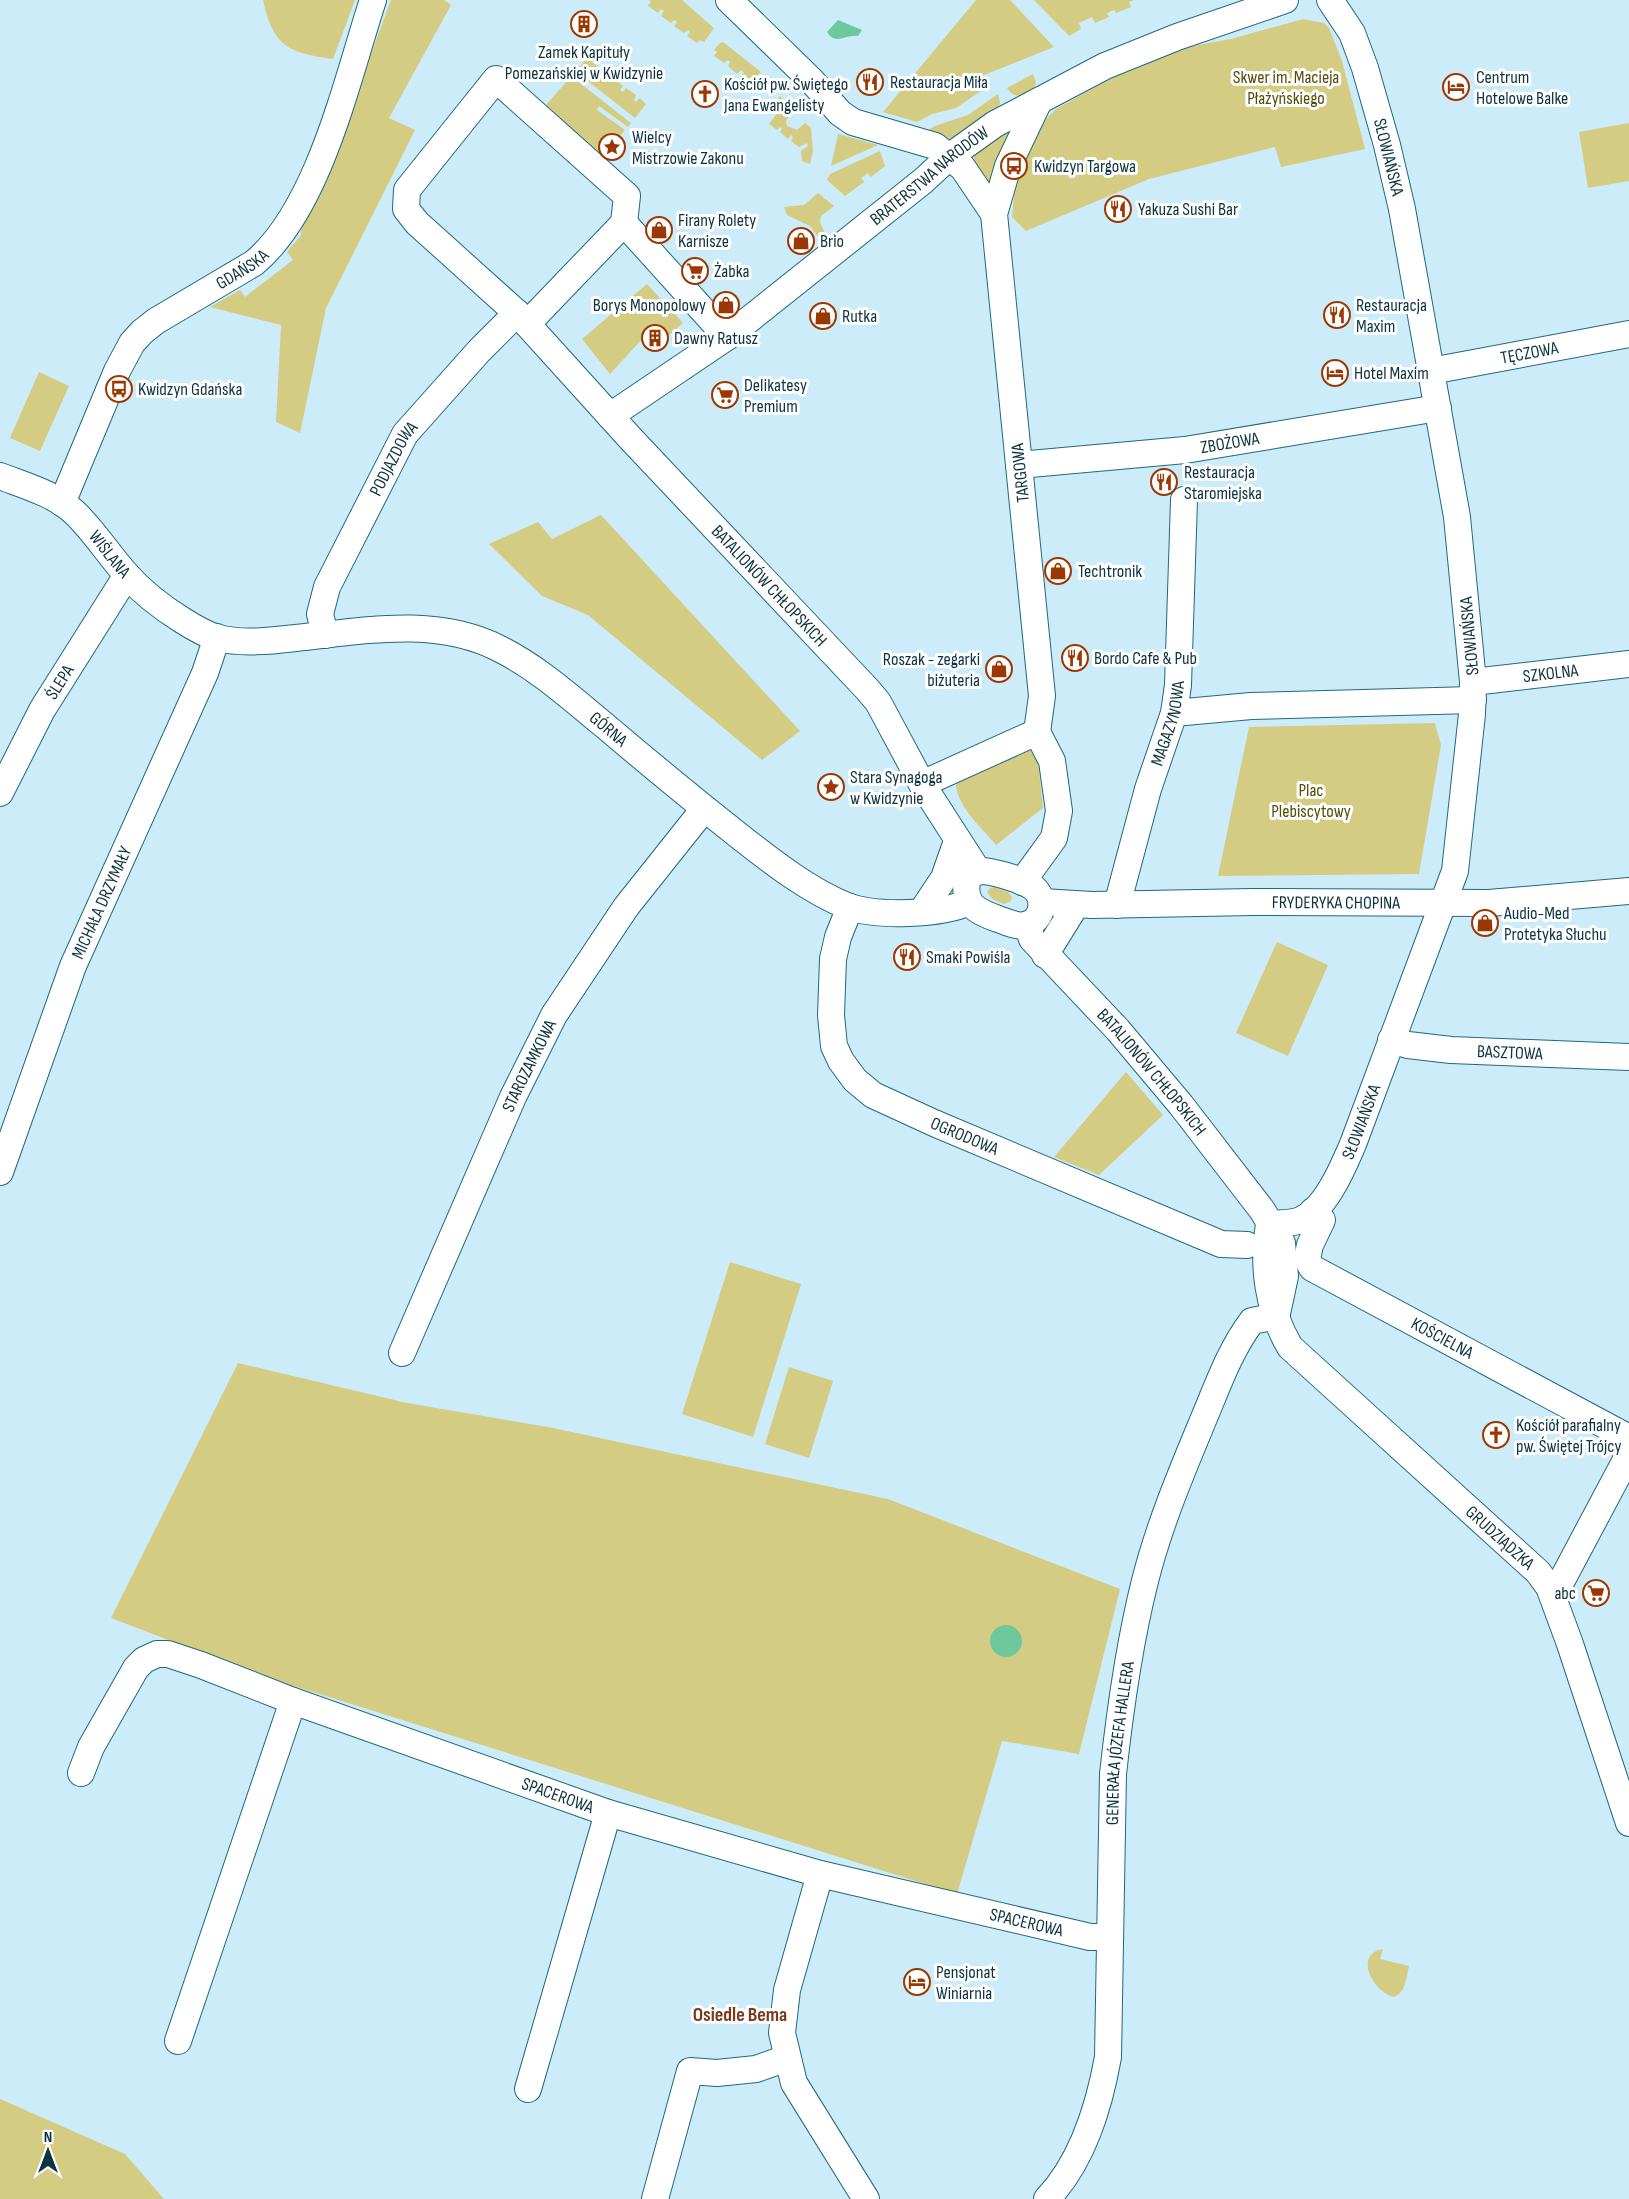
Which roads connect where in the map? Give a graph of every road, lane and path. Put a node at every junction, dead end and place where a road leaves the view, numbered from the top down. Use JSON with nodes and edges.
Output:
{"nodes":[{"id":1,"x":373,"y":0,"type":"edge"},
{"id":2,"x":729,"y":0,"type":"edge"},
{"id":3,"x":1285,"y":0,"type":"edge"},
{"id":4,"x":1330,"y":0,"type":"edge"},
{"id":5,"x":1039,"y":101,"type":"junction"},
{"id":6,"x":949,"y":157,"type":"junction"},
{"id":7,"x":994,"y":214,"type":"junction"},
{"id":8,"x":624,"y":224,"type":"junction"},
{"id":9,"x":522,"y":318,"type":"junction"},
{"id":10,"x":1629,"y":334,"type":"edge"},
{"id":11,"x":727,"y":337,"type":"junction"},
{"id":12,"x":1431,"y":371,"type":"junction"},
{"id":13,"x":1438,"y":408,"type":"junction"},
{"id":14,"x":610,"y":416,"type":"junction"},
{"id":15,"x":1019,"y":465,"type":"junction"},
{"id":16,"x":0,"y":476,"type":"edge"},
{"id":17,"x":1185,"y":500,"type":"dead end"},
{"id":18,"x":62,"y":503,"type":"junction"},
{"id":19,"x":127,"y":575,"type":"junction"},
{"id":20,"x":325,"y":635,"type":"junction"},
{"id":21,"x":216,"y":638,"type":"junction"},
{"id":22,"x":1629,"y":664,"type":"edge"},
{"id":23,"x":1473,"y":691,"type":"junction"},
{"id":24,"x":1174,"y":713,"type":"junction"},
{"id":25,"x":1037,"y":732,"type":"junction"},
{"id":26,"x":922,"y":784,"type":"junction"},
{"id":27,"x":0,"y":792,"type":"edge"},
{"id":28,"x":705,"y":809,"type":"junction"},
{"id":29,"x":957,"y":841,"type":"junction"},
{"id":30,"x":978,"y":871,"type":"junction"},
{"id":31,"x":1022,"y":882,"type":"junction"},
{"id":32,"x":1629,"y":891,"type":"edge"},
{"id":33,"x":969,"y":902,"type":"junction"},
{"id":34,"x":1042,"y":902,"type":"junction"},
{"id":35,"x":1443,"y":903,"type":"junction"},
{"id":36,"x":1076,"y":905,"type":"junction"},
{"id":37,"x":1117,"y":905,"type":"junction"},
{"id":38,"x":850,"y":907,"type":"junction"},
{"id":39,"x":922,"y":911,"type":"junction"},
{"id":40,"x":1027,"y":925,"type":"junction"},
{"id":41,"x":1045,"y":955,"type":"junction"},
{"id":42,"x":1391,"y":1040,"type":"junction"},
{"id":43,"x":1629,"y":1057,"type":"edge"},
{"id":44,"x":0,"y":1172,"type":"edge"},
{"id":45,"x":1313,"y":1211,"type":"junction"},
{"id":46,"x":1269,"y":1224,"type":"junction"},
{"id":47,"x":1248,"y":1245,"type":"dead end"},
{"id":48,"x":1276,"y":1316,"type":"junction"},
{"id":49,"x":402,"y":1353,"type":"dead end"},
{"id":50,"x":1629,"y":1438,"type":"edge"},
{"id":51,"x":1629,"y":1454,"type":"edge"},
{"id":52,"x":1549,"y":1587,"type":"junction"},
{"id":53,"x":293,"y":1701,"type":"junction"},
{"id":54,"x":81,"y":1773,"type":"dead end"},
{"id":55,"x":608,"y":1813,"type":"junction"},
{"id":56,"x":1629,"y":1823,"type":"edge"},
{"id":57,"x":820,"y":1874,"type":"junction"},
{"id":58,"x":1110,"y":1937,"type":"junction"},
{"id":59,"x":178,"y":2041,"type":"dead end"},
{"id":60,"x":787,"y":2058,"type":"junction"},
{"id":61,"x":528,"y":2089,"type":"dead end"},
{"id":62,"x":655,"y":2199,"type":"edge"},
{"id":63,"x":866,"y":2199,"type":"edge"},
{"id":64,"x":1047,"y":2199,"type":"edge"}],
"edges":[{"from":1,"to":18,"type":"street","name":"GDAŃSKA"},
{"from":2,"to":6,"type":"street","name":"TARGOWA"},
{"from":3,"to":5,"type":"street","name":"BRATERSTWA NARODÓW"},
{"from":4,"to":12,"type":"street","name":"SŁOWIAŃSKA"},
{"from":5,"to":6,"type":"street","name":"BRATERSTWA NARODÓW"},
{"from":5,"to":7,"type":"street","name":"TARGOWA"},
{"from":6,"to":7,"type":"street","name":"TARGOWA"},
{"from":6,"to":11,"type":"street","name":"BRATERSTWA NARODÓW"},
{"from":7,"to":15,"type":"street","name":"TARGOWA"},
{"from":8,"to":9,"type":"street","name":"PODJAZDOWA"},
{"from":8,"to":9,"type":"street","name":"BATALIONÓW CHŁOPSKICH"},
{"from":8,"to":11,"type":"street"},
{"from":9,"to":14,"type":"street","name":"BATALIONÓW CHŁOPSKICH"},
{"from":9,"to":20,"type":"street","name":"PODJAZDOWA"},
{"from":10,"to":12,"type":"street","name":"TĘCZOWA"},
{"from":11,"to":14,"type":"street","name":"BRATERSTWA NARODÓW"},
{"from":12,"to":13,"type":"street","name":"SŁOWIAŃSKA"},
{"from":13,"to":15,"type":"street","name":"ZBOŻOWA"},
{"from":13,"to":23,"type":"street","name":"SŁOWIAŃSKA"},
{"from":14,"to":26,"type":"street","name":"BATALIONÓW CHŁOPSKICH"},
{"from":15,"to":25,"type":"street","name":"TARGOWA"},
{"from":16,"to":18,"type":"street","name":"WIŚLANA"},
{"from":17,"to":24,"type":"street","name":"MAGAZYNOWA"},
{"from":18,"to":19,"type":"street","name":"WIŚLANA"},
{"from":19,"to":21,"type":"street","name":"WIŚLANA"},
{"from":19,"to":27,"type":"street","name":"ŚLEPA"},
{"from":20,"to":21,"type":"street","name":"GÓRNA"},
{"from":20,"to":28,"type":"street","name":"GÓRNA"},
{"from":21,"to":44,"type":"street","name":"MICHAŁA DRZYMAŁY"},
{"from":22,"to":23,"type":"street","name":"SZKOLNA"},
{"from":23,"to":24,"type":"street"},
{"from":23,"to":35,"type":"street","name":"SŁOWIAŃSKA"},
{"from":24,"to":37,"type":"street","name":"MAGAZYNOWA"},
{"from":25,"to":26,"type":"street"},
{"from":25,"to":31,"type":"street"},
{"from":26,"to":29,"type":"street","name":"BATALIONÓW CHŁOPSKICH"},
{"from":28,"to":38,"type":"street","name":"GÓRNA"},
{"from":28,"to":49,"type":"street","name":"STAROZAMKOWA"},
{"from":29,"to":30,"type":"street","name":"BATALIONÓW CHŁOPSKICH"},
{"from":29,"to":39,"type":"street"},
{"from":30,"to":31,"type":"street"},
{"from":30,"to":33,"type":"street"},
{"from":31,"to":34,"type":"street"},
{"from":32,"to":35,"type":"street","name":"FRYDERYKA CHOPINA"},
{"from":33,"to":39,"type":"street","name":"GÓRNA"},
{"from":33,"to":40,"type":"street"},
{"from":34,"to":36,"type":"street","name":"FRYDERYKA CHOPINA"},
{"from":34,"to":40,"type":"street"},
{"from":35,"to":37,"type":"street","name":"FRYDERYKA CHOPINA"},
{"from":35,"to":42,"type":"street","name":"SŁOWIAŃSKA"},
{"from":36,"to":37,"type":"street","name":"FRYDERYKA CHOPINA"},
{"from":36,"to":41,"type":"street"},
{"from":38,"to":39,"type":"street","name":"GÓRNA"},
{"from":38,"to":47,"type":"street","name":"OGRODOWA"},
{"from":40,"to":41,"type":"street","name":"BATALIONÓW CHŁOPSKICH"},
{"from":41,"to":46,"type":"street","name":"BATALIONÓW CHŁOPSKICH"},
{"from":42,"to":43,"type":"street","name":"BASZTOWA"},
{"from":42,"to":45,"type":"street","name":"SŁOWIAŃSKA"},
{"from":45,"to":46,"type":"street","name":"SŁOWIAŃSKA"},
{"from":45,"to":50,"type":"street","name":"KOŚCIELNA"},
{"from":46,"to":48,"type":"street"},
{"from":48,"to":52,"type":"street","name":"GRUDZIĄDZKA"},
{"from":48,"to":58,"type":"street","name":"GENERAŁA JÓZEFA HALLERA"},
{"from":51,"to":52,"type":"street"},
{"from":52,"to":56,"type":"street","name":"GRUDZIĄDZKA"},
{"from":53,"to":54,"type":"street","name":"SPACEROWA"},
{"from":53,"to":55,"type":"street","name":"SPACEROWA"},
{"from":53,"to":59,"type":"street"},
{"from":55,"to":57,"type":"street","name":"SPACEROWA"},
{"from":55,"to":61,"type":"street"},
{"from":57,"to":58,"type":"street","name":"SPACEROWA"},
{"from":57,"to":60,"type":"street"},
{"from":58,"to":64,"type":"street","name":"GENERAŁA JÓZEFA HALLERA"},
{"from":60,"to":62,"type":"street"},
{"from":60,"to":63,"type":"street"}]}
